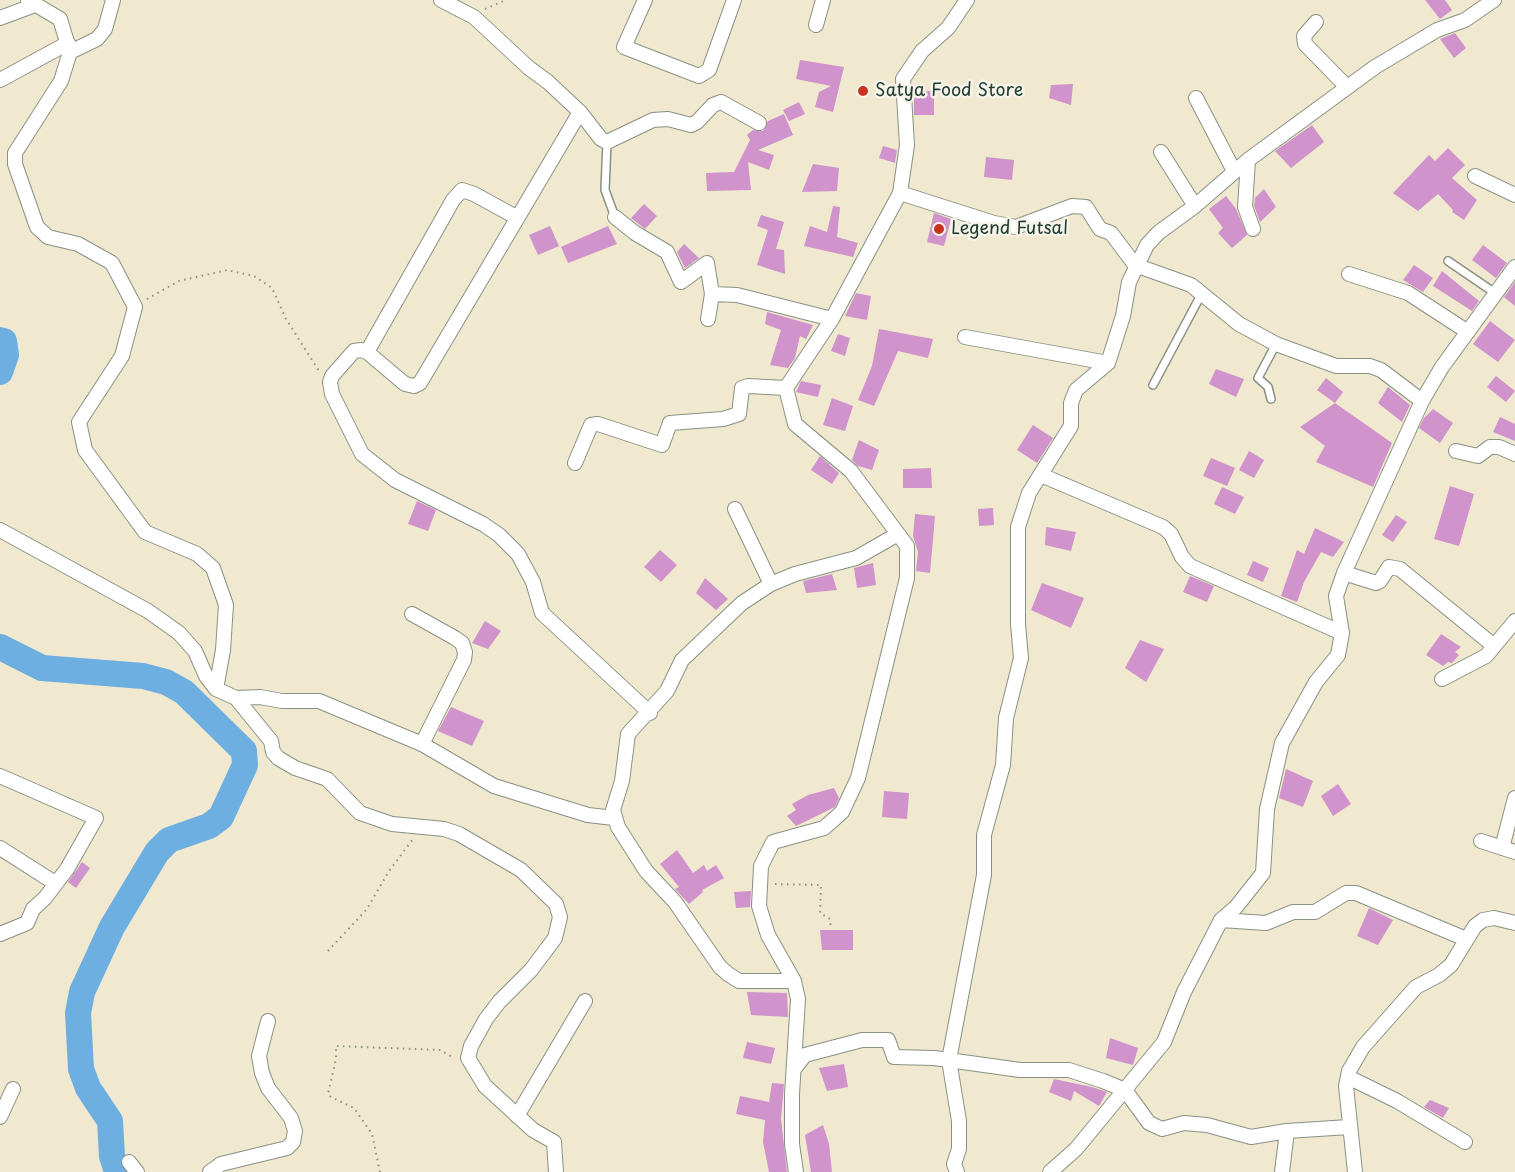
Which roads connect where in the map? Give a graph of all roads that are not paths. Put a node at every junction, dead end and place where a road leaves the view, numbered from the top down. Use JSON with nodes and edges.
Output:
{"nodes":[{"id":1,"x":113,"y":0,"type":"edge"},
{"id":2,"x":441,"y":0,"type":"edge"},
{"id":3,"x":645,"y":0,"type":"edge"},
{"id":4,"x":734,"y":0,"type":"edge"},
{"id":5,"x":823,"y":0,"type":"edge"},
{"id":6,"x":967,"y":0,"type":"edge"},
{"id":7,"x":1494,"y":0,"type":"edge"},
{"id":8,"x":32,"y":2,"type":"edge"},
{"id":9,"x":0,"y":18,"type":"edge"},
{"id":10,"x":1316,"y":22,"type":"dead end"},
{"id":11,"x":816,"y":26,"type":"dead end"},
{"id":12,"x":69,"y":47,"type":"junction"},
{"id":13,"x":0,"y":80,"type":"edge"},
{"id":14,"x":1347,"y":87,"type":"junction"},
{"id":15,"x":1196,"y":98,"type":"dead end"},
{"id":16,"x":580,"y":112,"type":"junction"},
{"id":17,"x":759,"y":123,"type":"dead end"},
{"id":18,"x":607,"y":142,"type":"junction"},
{"id":19,"x":1161,"y":152,"type":"dead end"},
{"id":20,"x":1248,"y":160,"type":"junction"},
{"id":21,"x":1234,"y":171,"type":"junction"},
{"id":22,"x":1474,"y":176,"type":"dead end"},
{"id":23,"x":900,"y":193,"type":"junction"},
{"id":24,"x":1515,"y":195,"type":"edge"},
{"id":25,"x":1195,"y":206,"type":"junction"},
{"id":26,"x":516,"y":217,"type":"junction"},
{"id":27,"x":615,"y":217,"type":"joint"},
{"id":28,"x":1253,"y":229,"type":"dead end"},
{"id":29,"x":1448,"y":261,"type":"dead end"},
{"id":30,"x":1135,"y":265,"type":"junction"},
{"id":31,"x":1515,"y":267,"type":"edge"},
{"id":32,"x":1349,"y":274,"type":"dead end"},
{"id":33,"x":1202,"y":293,"type":"junction"},
{"id":34,"x":1495,"y":293,"type":"junction"},
{"id":35,"x":712,"y":294,"type":"junction"},
{"id":36,"x":708,"y":319,"type":"dead end"},
{"id":37,"x":832,"y":319,"type":"junction"},
{"id":38,"x":1468,"y":332,"type":"junction"},
{"id":39,"x":965,"y":337,"type":"dead end"},
{"id":40,"x":1276,"y":344,"type":"junction"},
{"id":41,"x":367,"y":352,"type":"junction"},
{"id":42,"x":1108,"y":363,"type":"junction"},
{"id":43,"x":1153,"y":385,"type":"dead end"},
{"id":44,"x":786,"y":388,"type":"junction"},
{"id":45,"x":1271,"y":399,"type":"dead end"},
{"id":46,"x":1422,"y":401,"type":"junction"},
{"id":47,"x":1456,"y":451,"type":"dead end"},
{"id":48,"x":1515,"y":454,"type":"edge"},
{"id":49,"x":575,"y":464,"type":"dead end"},
{"id":50,"x":1041,"y":475,"type":"junction"},
{"id":51,"x":735,"y":509,"type":"dead end"},
{"id":52,"x":7,"y":533,"type":"edge"},
{"id":53,"x":898,"y":534,"type":"junction"},
{"id":54,"x":1344,"y":573,"type":"junction"},
{"id":55,"x":771,"y":584,"type":"junction"},
{"id":56,"x":412,"y":614,"type":"dead end"},
{"id":57,"x":1515,"y":621,"type":"edge"},
{"id":58,"x":1342,"y":633,"type":"junction"},
{"id":59,"x":1494,"y":646,"type":"junction"},
{"id":60,"x":1442,"y":679,"type":"dead end"},
{"id":61,"x":216,"y":689,"type":"junction"},
{"id":62,"x":236,"y":698,"type":"junction"},
{"id":63,"x":650,"y":712,"type":"junction"},
{"id":64,"x":422,"y":744,"type":"junction"},
{"id":65,"x":0,"y":776,"type":"edge"},
{"id":66,"x":1515,"y":798,"type":"edge"},
{"id":67,"x":614,"y":818,"type":"junction"},
{"id":68,"x":1481,"y":841,"type":"dead end"},
{"id":69,"x":0,"y":848,"type":"edge"},
{"id":70,"x":1509,"y":850,"type":"edge"},
{"id":71,"x":55,"y":883,"type":"junction"},
{"id":72,"x":1221,"y":920,"type":"junction"},
{"id":73,"x":1515,"y":923,"type":"edge"},
{"id":74,"x":0,"y":934,"type":"edge"},
{"id":75,"x":1466,"y":939,"type":"junction"},
{"id":76,"x":794,"y":981,"type":"junction"},
{"id":77,"x":585,"y":1001,"type":"dead end"},
{"id":78,"x":268,"y":1021,"type":"dead end"},
{"id":79,"x":949,"y":1060,"type":"junction"},
{"id":80,"x":794,"y":1069,"type":"junction"},
{"id":81,"x":1348,"y":1077,"type":"junction"},
{"id":82,"x":13,"y":1089,"type":"dead end"},
{"id":83,"x":1125,"y":1090,"type":"junction"},
{"id":84,"x":517,"y":1116,"type":"junction"},
{"id":85,"x":0,"y":1118,"type":"edge"},
{"id":86,"x":1349,"y":1127,"type":"junction"},
{"id":87,"x":1287,"y":1131,"type":"junction"},
{"id":88,"x":1465,"y":1142,"type":"dead end"},
{"id":89,"x":220,"y":1169,"type":"edge"},
{"id":90,"x":556,"y":1172,"type":"edge"},
{"id":91,"x":796,"y":1172,"type":"edge"},
{"id":92,"x":957,"y":1172,"type":"edge"},
{"id":93,"x":1050,"y":1172,"type":"edge"},
{"id":94,"x":1282,"y":1172,"type":"edge"},
{"id":95,"x":1355,"y":1172,"type":"edge"}],
"edges":[{"from":1,"to":12,"type":"street"},
{"from":2,"to":16,"type":"street"},
{"from":3,"to":4,"type":"street"},
{"from":5,"to":11,"type":"street"},
{"from":6,"to":23,"type":"street"},
{"from":7,"to":14,"type":"street"},
{"from":8,"to":9,"type":"street"},
{"from":8,"to":12,"type":"street"},
{"from":10,"to":14,"type":"street"},
{"from":12,"to":13,"type":"street"},
{"from":12,"to":61,"type":"street"},
{"from":14,"to":20,"type":"street"},
{"from":15,"to":21,"type":"street"},
{"from":16,"to":18,"type":"street"},
{"from":16,"to":26,"type":"street"},
{"from":17,"to":18,"type":"street"},
{"from":18,"to":27,"type":"lane"},
{"from":19,"to":25,"type":"street"},
{"from":20,"to":21,"type":"street"},
{"from":20,"to":28,"type":"street"},
{"from":21,"to":25,"type":"street"},
{"from":22,"to":24,"type":"street"},
{"from":23,"to":30,"type":"street"},
{"from":23,"to":37,"type":"street"},
{"from":25,"to":30,"type":"street"},
{"from":26,"to":41,"type":"street"},
{"from":26,"to":41,"type":"street"},
{"from":27,"to":35,"type":"street"},
{"from":29,"to":34,"type":"lane"},
{"from":30,"to":33,"type":"street"},
{"from":30,"to":42,"type":"street"},
{"from":31,"to":34,"type":"street"},
{"from":32,"to":38,"type":"street"},
{"from":33,"to":40,"type":"street"},
{"from":33,"to":43,"type":"lane"},
{"from":34,"to":38,"type":"street"},
{"from":35,"to":36,"type":"street"},
{"from":35,"to":37,"type":"street"},
{"from":37,"to":44,"type":"street"},
{"from":38,"to":46,"type":"street"},
{"from":39,"to":42,"type":"street"},
{"from":40,"to":45,"type":"lane"},
{"from":40,"to":46,"type":"street"},
{"from":41,"to":63,"type":"street"},
{"from":42,"to":50,"type":"street"},
{"from":44,"to":49,"type":"street"},
{"from":44,"to":53,"type":"street"},
{"from":46,"to":54,"type":"street"},
{"from":47,"to":48,"type":"street"},
{"from":50,"to":58,"type":"street"},
{"from":50,"to":79,"type":"street"},
{"from":51,"to":55,"type":"street"},
{"from":52,"to":61,"type":"street"},
{"from":53,"to":55,"type":"street"},
{"from":53,"to":76,"type":"street"},
{"from":54,"to":58,"type":"street"},
{"from":54,"to":59,"type":"street"},
{"from":55,"to":63,"type":"street"},
{"from":56,"to":64,"type":"street"},
{"from":57,"to":59,"type":"street"},
{"from":58,"to":72,"type":"street"},
{"from":59,"to":60,"type":"street"},
{"from":61,"to":62,"type":"street"},
{"from":62,"to":64,"type":"street"},
{"from":62,"to":84,"type":"street"},
{"from":63,"to":67,"type":"street"},
{"from":64,"to":67,"type":"street"},
{"from":65,"to":71,"type":"street"},
{"from":66,"to":70,"type":"street"},
{"from":67,"to":76,"type":"street"},
{"from":68,"to":70,"type":"street"},
{"from":69,"to":71,"type":"street"},
{"from":71,"to":74,"type":"street"},
{"from":72,"to":75,"type":"street"},
{"from":72,"to":83,"type":"street"},
{"from":73,"to":75,"type":"street"},
{"from":75,"to":81,"type":"street"},
{"from":76,"to":80,"type":"street"},
{"from":77,"to":84,"type":"street"},
{"from":78,"to":89,"type":"street"},
{"from":79,"to":80,"type":"street"},
{"from":79,"to":83,"type":"street"},
{"from":79,"to":92,"type":"street"},
{"from":80,"to":91,"type":"street"},
{"from":81,"to":86,"type":"street"},
{"from":81,"to":88,"type":"street"},
{"from":82,"to":85,"type":"street"},
{"from":83,"to":87,"type":"street"},
{"from":83,"to":93,"type":"street"},
{"from":84,"to":90,"type":"street"},
{"from":86,"to":87,"type":"street"},
{"from":86,"to":95,"type":"street"},
{"from":87,"to":94,"type":"street"}]}
